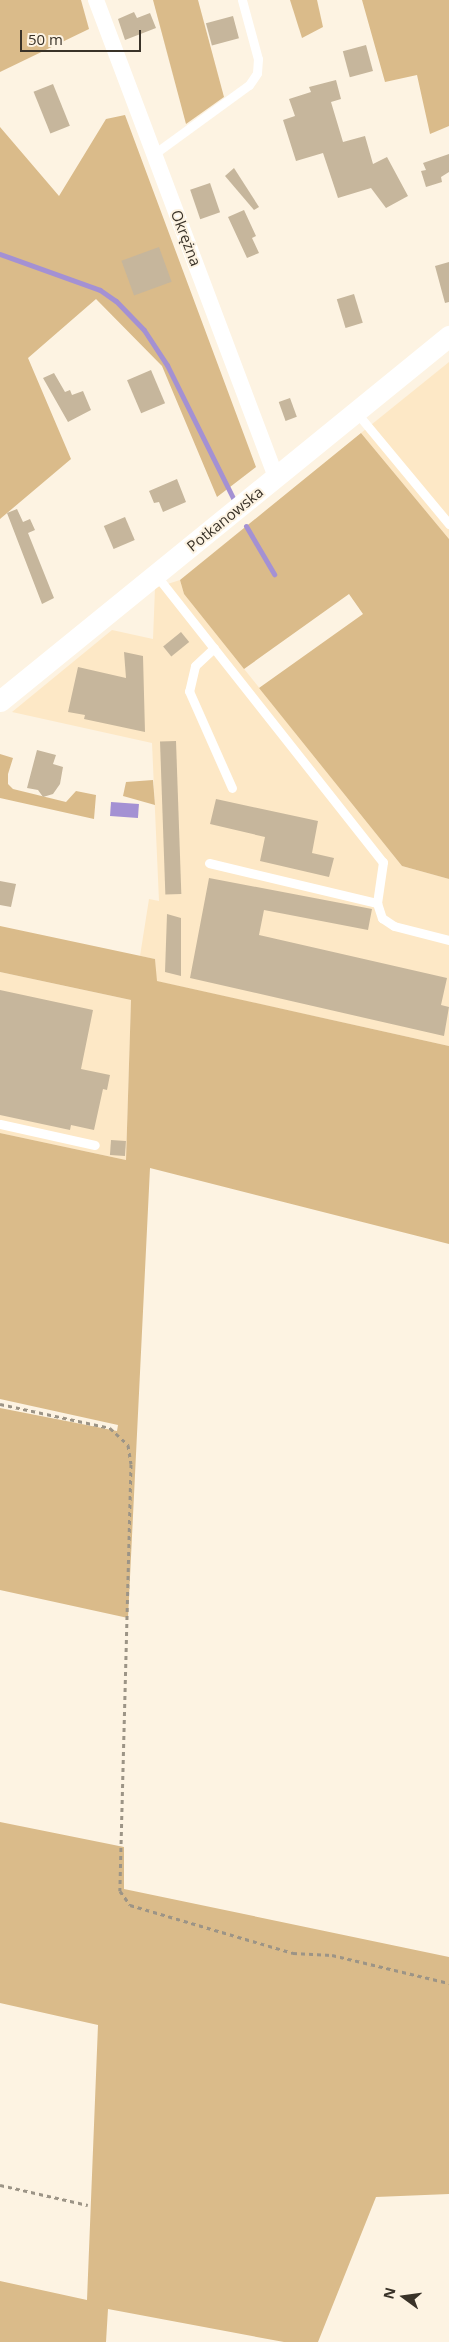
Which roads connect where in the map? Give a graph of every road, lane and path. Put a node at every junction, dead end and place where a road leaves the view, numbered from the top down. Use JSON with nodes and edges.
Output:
{"nodes":[{"id":1,"x":96,"y":0,"type":"edge"},
{"id":2,"x":242,"y":0,"type":"edge"},
{"id":3,"x":154,"y":154,"type":"junction"},
{"id":4,"x":449,"y":336,"type":"edge"},
{"id":5,"x":356,"y":412,"type":"junction"},
{"id":6,"x":276,"y":476,"type":"junction"},
{"id":7,"x":449,"y":524,"type":"edge"},
{"id":8,"x":156,"y":575,"type":"junction"},
{"id":9,"x":214,"y":648,"type":"junction"},
{"id":10,"x":0,"y":701,"type":"edge"},
{"id":11,"x":232,"y":788,"type":"dead end"},
{"id":12,"x":209,"y":863,"type":"dead end"},
{"id":13,"x":377,"y":903,"type":"junction"},
{"id":14,"x":449,"y":940,"type":"edge"},
{"id":15,"x":0,"y":1124,"type":"edge"},
{"id":16,"x":95,"y":1145,"type":"dead end"},
{"id":17,"x":0,"y":1404,"type":"edge"},
{"id":18,"x":449,"y":1982,"type":"edge"},
{"id":19,"x":0,"y":2185,"type":"edge"},
{"id":20,"x":88,"y":2205,"type":"dead end"}],
"edges":[{"from":1,"to":3,"type":"street","name":"Okrężna"},
{"from":2,"to":3,"type":"lane"},
{"from":3,"to":6,"type":"street","name":"Okrężna"},
{"from":4,"to":5,"type":"street","name":"Potkanowska"},
{"from":5,"to":6,"type":"street","name":"Potkanowska"},
{"from":5,"to":7,"type":"lane"},
{"from":6,"to":8,"type":"street","name":"Potkanowska"},
{"from":8,"to":9,"type":"lane"},
{"from":8,"to":10,"type":"street","name":"Potkanowska"},
{"from":9,"to":11,"type":"lane"},
{"from":9,"to":13,"type":"lane"},
{"from":12,"to":13,"type":"lane"},
{"from":13,"to":14,"type":"lane"},
{"from":15,"to":16,"type":"lane"},
{"from":17,"to":18,"type":"path"},
{"from":19,"to":20,"type":"path"}]}
